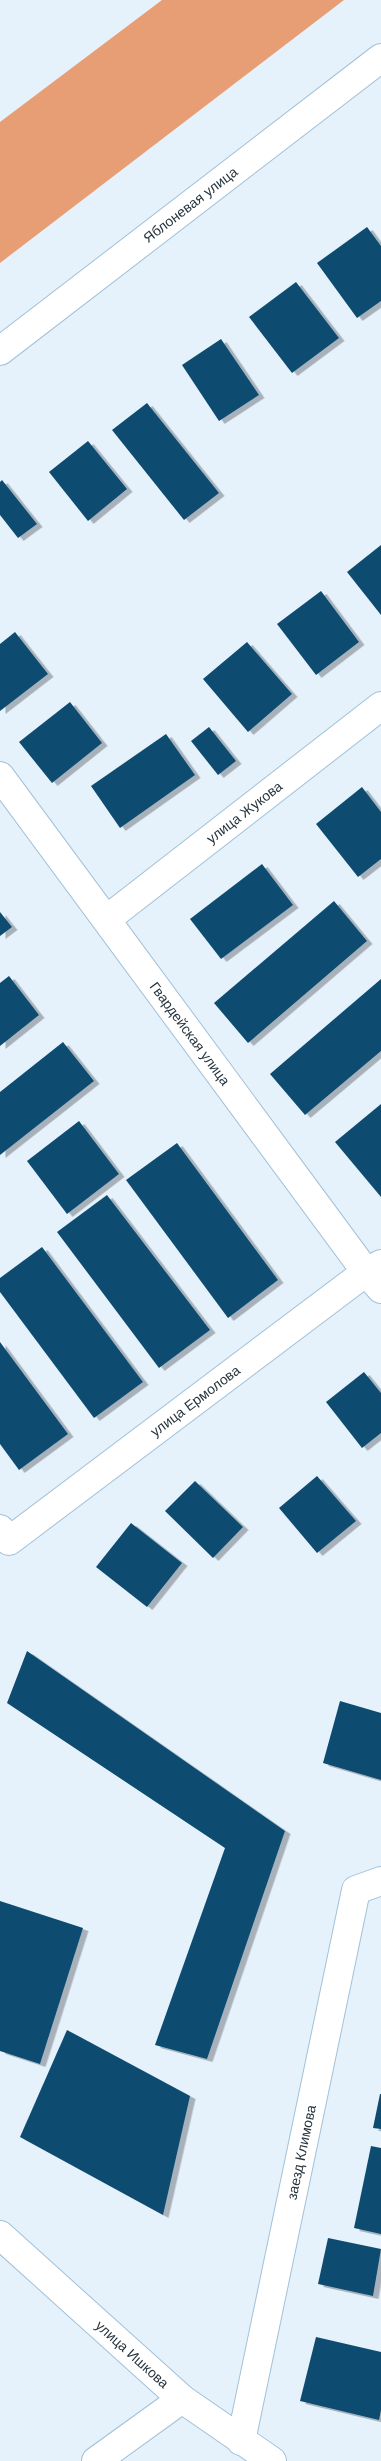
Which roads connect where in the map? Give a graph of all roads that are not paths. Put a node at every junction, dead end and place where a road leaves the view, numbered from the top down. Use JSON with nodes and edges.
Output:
{"nodes":[{"id":1,"x":381,"y":58,"type":"edge"},
{"id":2,"x":0,"y":351,"type":"edge"},
{"id":3,"x":381,"y":706,"type":"edge"},
{"id":4,"x":0,"y":776,"type":"edge"},
{"id":5,"x":107,"y":919,"type":"junction"},
{"id":6,"x":376,"y":1275,"type":"edge"},
{"id":7,"x":4,"y":1535,"type":"edge"},
{"id":8,"x":381,"y":1881,"type":"edge"},
{"id":9,"x":0,"y":2235,"type":"edge"},
{"id":10,"x":182,"y":2399,"type":"junction"},
{"id":11,"x":240,"y":2441,"type":"junction"},
{"id":12,"x":96,"y":2461,"type":"edge"},
{"id":13,"x":272,"y":2461,"type":"edge"}],
"edges":[{"from":1,"to":2,"type":"street","name":"Яблоневая улица"},
{"from":3,"to":5,"type":"street","name":"улица Жукова"},
{"from":4,"to":5,"type":"street","name":"Гвардейская улица"},
{"from":5,"to":6,"type":"street","name":"Гвардейская улица"},
{"from":6,"to":7,"type":"street","name":"улица Ермолова"},
{"from":8,"to":11,"type":"street","name":"заезд Климова"},
{"from":9,"to":10,"type":"street","name":"улица Ишкова"},
{"from":10,"to":11,"type":"street","name":"улица Ишкова"},
{"from":10,"to":12,"type":"street"},
{"from":11,"to":13,"type":"street","name":"улица Ишкова"}]}
